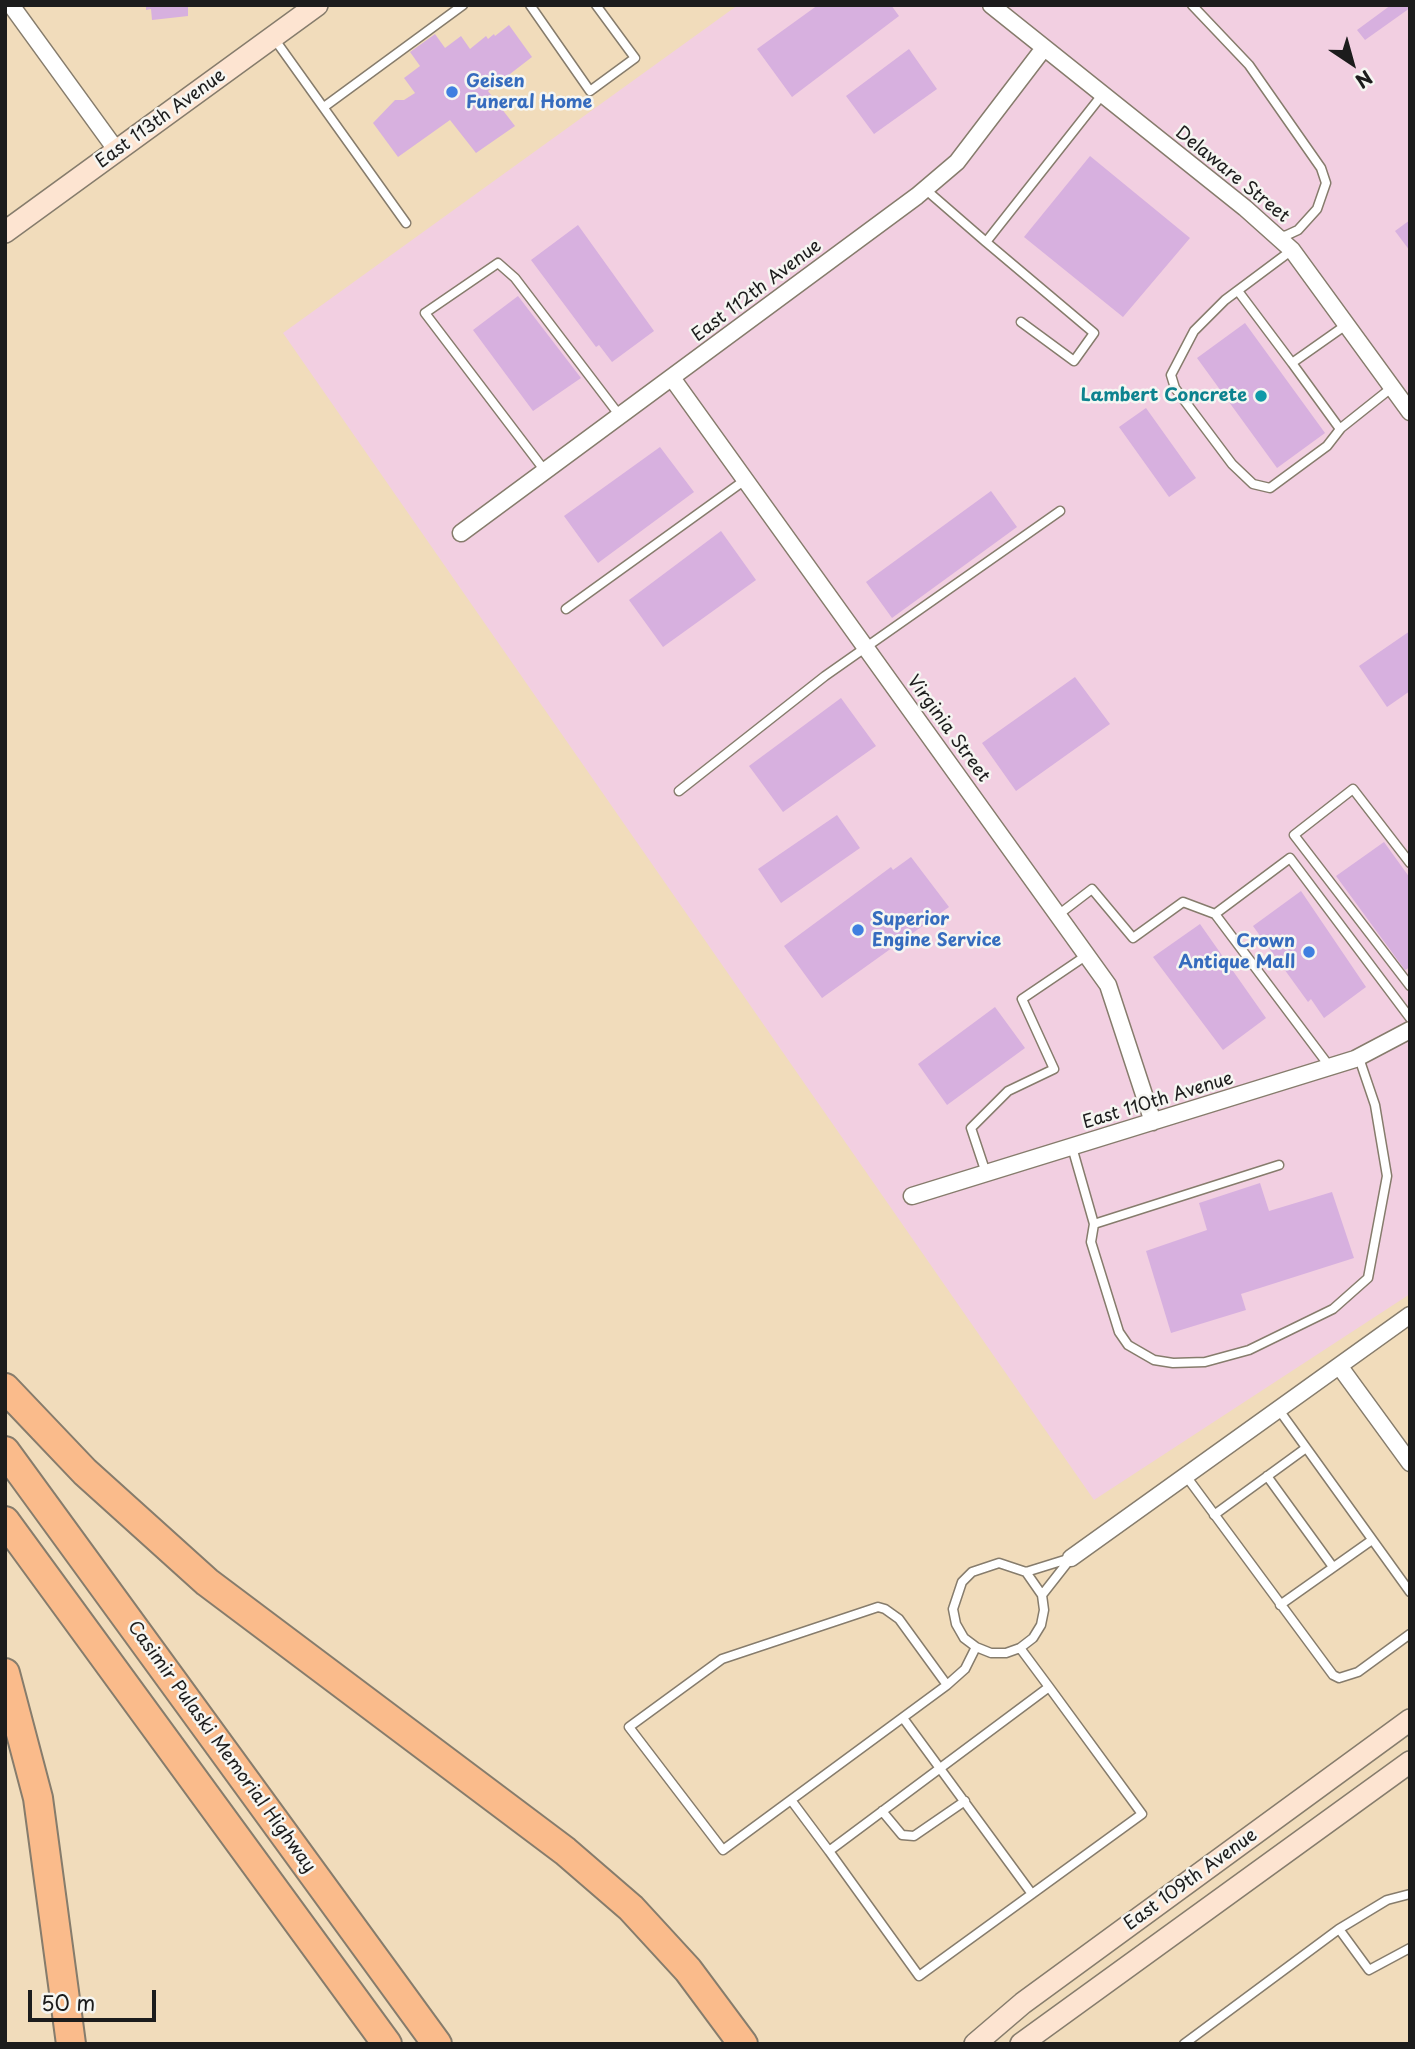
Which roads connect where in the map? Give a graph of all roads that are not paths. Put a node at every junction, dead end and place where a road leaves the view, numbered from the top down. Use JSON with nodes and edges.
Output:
{"nodes":[{"id":1,"x":11,"y":5,"type":"edge"},
{"id":2,"x":317,"y":5,"type":"edge"},
{"id":3,"x":463,"y":5,"type":"edge"},
{"id":4,"x":530,"y":5,"type":"edge"},
{"id":5,"x":596,"y":5,"type":"edge"},
{"id":6,"x":991,"y":5,"type":"edge"},
{"id":7,"x":1192,"y":5,"type":"edge"},
{"id":8,"x":273,"y":37,"type":"junction"},
{"id":9,"x":1044,"y":48,"type":"junction"},
{"id":10,"x":1102,"y":95,"type":"junction"},
{"id":11,"x":324,"y":107,"type":"junction"},
{"id":12,"x":117,"y":151,"type":"junction"},
{"id":13,"x":925,"y":190,"type":"junction"},
{"id":14,"x":406,"y":223,"type":"dead end"},
{"id":15,"x":5,"y":232,"type":"edge"},
{"id":16,"x":1275,"y":235,"type":"junction"},
{"id":17,"x":986,"y":242,"type":"junction"},
{"id":18,"x":1292,"y":250,"type":"junction"},
{"id":19,"x":1238,"y":291,"type":"junction"},
{"id":20,"x":1021,"y":322,"type":"dead end"},
{"id":21,"x":1346,"y":325,"type":"junction"},
{"id":22,"x":1292,"y":363,"type":"junction"},
{"id":23,"x":672,"y":378,"type":"junction"},
{"id":24,"x":1390,"y":389,"type":"junction"},
{"id":25,"x":1410,"y":412,"type":"edge"},
{"id":26,"x":620,"y":416,"type":"junction"},
{"id":27,"x":1340,"y":429,"type":"junction"},
{"id":28,"x":545,"y":471,"type":"junction"},
{"id":29,"x":745,"y":480,"type":"junction"},
{"id":30,"x":1060,"y":512,"type":"dead end"},
{"id":31,"x":461,"y":533,"type":"dead end"},
{"id":32,"x":566,"y":609,"type":"dead end"},
{"id":33,"x":867,"y":649,"type":"junction"},
{"id":34,"x":679,"y":790,"type":"dead end"},
{"id":35,"x":1410,"y":863,"type":"edge"},
{"id":36,"x":1349,"y":908,"type":"junction"},
{"id":37,"x":1215,"y":914,"type":"junction"},
{"id":38,"x":1058,"y":915,"type":"junction"},
{"id":39,"x":1335,"y":918,"type":"junction"},
{"id":40,"x":1087,"y":955,"type":"junction"},
{"id":41,"x":1410,"y":986,"type":"edge"},
{"id":42,"x":1410,"y":1018,"type":"edge"},
{"id":43,"x":1410,"y":1030,"type":"edge"},
{"id":44,"x":1359,"y":1058,"type":"junction"},
{"id":45,"x":1330,"y":1067,"type":"junction"},
{"id":46,"x":1153,"y":1122,"type":"junction"},
{"id":47,"x":1072,"y":1147,"type":"junction"},
{"id":48,"x":1279,"y":1165,"type":"dead end"},
{"id":49,"x":986,"y":1173,"type":"junction"},
{"id":50,"x":912,"y":1196,"type":"dead end"},
{"id":51,"x":1094,"y":1224,"type":"junction"},
{"id":52,"x":1410,"y":1315,"type":"edge"},
{"id":53,"x":1340,"y":1367,"type":"junction"},
{"id":54,"x":5,"y":1388,"type":"edge"},
{"id":55,"x":1279,"y":1410,"type":"junction"},
{"id":56,"x":1306,"y":1448,"type":"junction"},
{"id":57,"x":5,"y":1451,"type":"edge"},
{"id":58,"x":1410,"y":1463,"type":"edge"},
{"id":59,"x":1186,"y":1476,"type":"junction"},
{"id":60,"x":1267,"y":1476,"type":"junction"},
{"id":61,"x":1214,"y":1515,"type":"junction"},
{"id":62,"x":5,"y":1521,"type":"edge"},
{"id":63,"x":1372,"y":1540,"type":"junction"},
{"id":64,"x":1071,"y":1558,"type":"junction"},
{"id":65,"x":1333,"y":1567,"type":"junction"},
{"id":66,"x":1026,"y":1572,"type":"junction"},
{"id":67,"x":1410,"y":1592,"type":"edge"},
{"id":68,"x":1042,"y":1595,"type":"junction"},
{"id":69,"x":1280,"y":1605,"type":"junction"},
{"id":70,"x":1410,"y":1634,"type":"edge"},
{"id":71,"x":976,"y":1647,"type":"junction"},
{"id":72,"x":1020,"y":1648,"type":"junction"},
{"id":73,"x":5,"y":1673,"type":"edge"},
{"id":74,"x":947,"y":1685,"type":"junction"},
{"id":75,"x":1049,"y":1687,"type":"junction"},
{"id":76,"x":903,"y":1718,"type":"junction"},
{"id":77,"x":1410,"y":1720,"type":"edge"},
{"id":78,"x":1410,"y":1762,"type":"edge"},
{"id":79,"x":941,"y":1768,"type":"junction"},
{"id":80,"x":792,"y":1800,"type":"junction"},
{"id":81,"x":965,"y":1801,"type":"junction"},
{"id":82,"x":883,"y":1811,"type":"junction"},
{"id":83,"x":829,"y":1851,"type":"junction"},
{"id":84,"x":1032,"y":1894,"type":"junction"},
{"id":85,"x":1410,"y":1894,"type":"edge"},
{"id":86,"x":1339,"y":1929,"type":"junction"},
{"id":87,"x":1410,"y":1948,"type":"edge"},
{"id":88,"x":71,"y":2044,"type":"edge"},
{"id":89,"x":387,"y":2044,"type":"edge"},
{"id":90,"x":437,"y":2044,"type":"edge"},
{"id":91,"x":743,"y":2044,"type":"edge"},
{"id":92,"x":975,"y":2044,"type":"edge"},
{"id":93,"x":1021,"y":2044,"type":"edge"},
{"id":94,"x":1184,"y":2044,"type":"edge"}],
"edges":[{"from":1,"to":12,"type":"street"},
{"from":2,"to":8,"type":"main road","name":"East 113th Avenue"},
{"from":3,"to":11,"type":"lane"},
{"from":4,"to":5,"type":"lane"},
{"from":6,"to":9,"type":"street","name":"Delaware Street"},
{"from":7,"to":16,"type":"lane"},
{"from":8,"to":11,"type":"lane"},
{"from":8,"to":12,"type":"main road","name":"East 113th Avenue"},
{"from":9,"to":10,"type":"street","name":"Delaware Street"},
{"from":9,"to":13,"type":"street","name":"East 112th Avenue"},
{"from":10,"to":16,"type":"street","name":"Delaware Street"},
{"from":10,"to":17,"type":"lane"},
{"from":11,"to":14,"type":"lane"},
{"from":12,"to":15,"type":"main road","name":"East 113th Avenue"},
{"from":13,"to":17,"type":"lane"},
{"from":13,"to":23,"type":"street","name":"East 112th Avenue"},
{"from":16,"to":18,"type":"street","name":"Delaware Street"},
{"from":17,"to":20,"type":"lane"},
{"from":18,"to":19,"type":"lane"},
{"from":18,"to":21,"type":"street","name":"Delaware Street"},
{"from":19,"to":22,"type":"lane"},
{"from":19,"to":27,"type":"lane"},
{"from":21,"to":22,"type":"lane"},
{"from":21,"to":24,"type":"street","name":"Delaware Street"},
{"from":22,"to":27,"type":"lane"},
{"from":23,"to":26,"type":"street","name":"East 112th Avenue"},
{"from":23,"to":29,"type":"street","name":"Virginia Street"},
{"from":24,"to":25,"type":"street","name":"Delaware Street"},
{"from":24,"to":27,"type":"lane"},
{"from":26,"to":28,"type":"street","name":"East 112th Avenue"},
{"from":26,"to":28,"type":"lane"},
{"from":28,"to":31,"type":"street","name":"East 112th Avenue"},
{"from":29,"to":32,"type":"lane"},
{"from":29,"to":33,"type":"street","name":"Virginia Street"},
{"from":30,"to":33,"type":"lane"},
{"from":33,"to":34,"type":"lane"},
{"from":33,"to":38,"type":"street","name":"Virginia Street"},
{"from":35,"to":36,"type":"lane"},
{"from":36,"to":39,"type":"lane"},
{"from":36,"to":41,"type":"lane"},
{"from":37,"to":38,"type":"lane"},
{"from":37,"to":39,"type":"lane"},
{"from":37,"to":45,"type":"lane"},
{"from":38,"to":40,"type":"street","name":"Virginia Street"},
{"from":39,"to":42,"type":"lane"},
{"from":40,"to":46,"type":"street","name":"Virginia Street"},
{"from":40,"to":49,"type":"lane"},
{"from":43,"to":44,"type":"street","name":"East 110th Avenue"},
{"from":44,"to":45,"type":"street","name":"East 110th Avenue"},
{"from":44,"to":51,"type":"lane"},
{"from":45,"to":46,"type":"street","name":"East 110th Avenue"},
{"from":46,"to":47,"type":"street","name":"East 110th Avenue"},
{"from":47,"to":49,"type":"street","name":"East 110th Avenue"},
{"from":47,"to":51,"type":"lane"},
{"from":48,"to":51,"type":"lane"},
{"from":49,"to":50,"type":"street","name":"East 110th Avenue"},
{"from":52,"to":53,"type":"street"},
{"from":53,"to":55,"type":"street"},
{"from":53,"to":58,"type":"street"},
{"from":54,"to":91,"type":"highway"},
{"from":55,"to":56,"type":"lane"},
{"from":55,"to":59,"type":"street"},
{"from":56,"to":60,"type":"lane"},
{"from":56,"to":63,"type":"lane"},
{"from":57,"to":90,"type":"highway","name":"Casimir Pulaski Memorial Highway"},
{"from":59,"to":61,"type":"lane"},
{"from":59,"to":64,"type":"street"},
{"from":60,"to":61,"type":"lane"},
{"from":60,"to":65,"type":"lane"},
{"from":61,"to":69,"type":"lane"},
{"from":62,"to":89,"type":"highway"},
{"from":63,"to":65,"type":"lane"},
{"from":63,"to":67,"type":"lane"},
{"from":64,"to":66,"type":"lane"},
{"from":64,"to":68,"type":"lane"},
{"from":65,"to":69,"type":"lane"},
{"from":66,"to":68,"type":"lane"},
{"from":66,"to":71,"type":"lane"},
{"from":68,"to":72,"type":"lane"},
{"from":69,"to":70,"type":"lane"},
{"from":71,"to":72,"type":"lane"},
{"from":71,"to":74,"type":"lane"},
{"from":72,"to":75,"type":"lane"},
{"from":73,"to":88,"type":"highway"},
{"from":74,"to":76,"type":"lane"},
{"from":74,"to":80,"type":"lane"},
{"from":75,"to":79,"type":"lane"},
{"from":75,"to":84,"type":"lane"},
{"from":76,"to":79,"type":"lane"},
{"from":76,"to":80,"type":"lane"},
{"from":77,"to":92,"type":"main road","name":"East 109th Avenue"},
{"from":78,"to":93,"type":"main road","name":"East 109th Avenue"},
{"from":79,"to":81,"type":"lane"},
{"from":79,"to":82,"type":"lane"},
{"from":80,"to":83,"type":"lane"},
{"from":81,"to":82,"type":"lane"},
{"from":81,"to":84,"type":"lane"},
{"from":82,"to":83,"type":"lane"},
{"from":83,"to":84,"type":"lane"},
{"from":85,"to":86,"type":"lane"},
{"from":86,"to":87,"type":"lane"},
{"from":86,"to":94,"type":"lane"}]}
